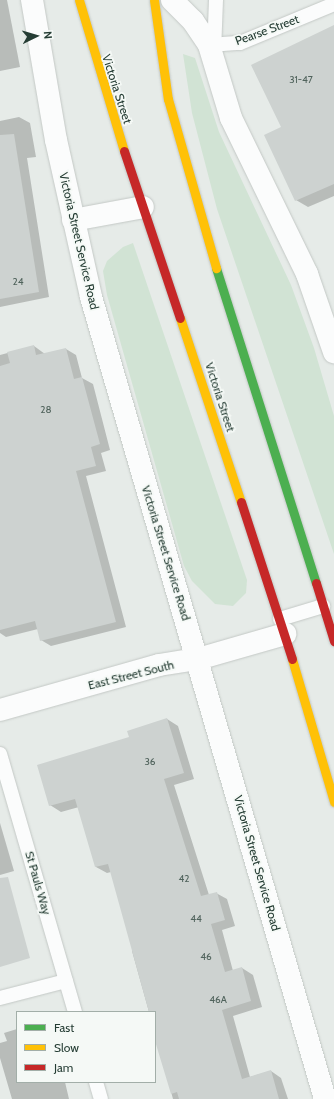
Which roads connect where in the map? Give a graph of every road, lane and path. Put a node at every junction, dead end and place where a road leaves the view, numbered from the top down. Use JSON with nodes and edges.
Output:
{"nodes":[{"id":1,"x":32,"y":0,"type":"edge"},
{"id":2,"x":79,"y":0,"type":"edge"},
{"id":3,"x":154,"y":0,"type":"edge"},
{"id":4,"x":172,"y":0,"type":"edge"},
{"id":5,"x":216,"y":0,"type":"edge"},
{"id":6,"x":334,"y":4,"type":"edge"},
{"id":7,"x":212,"y":49,"type":"junction"},
{"id":8,"x":143,"y":207,"type":"junction"},
{"id":9,"x":73,"y":220,"type":"junction"},
{"id":10,"x":334,"y":352,"type":"edge"},
{"id":11,"x":328,"y":614,"type":"edge"},
{"id":12,"x":283,"y":627,"type":"junction"},
{"id":13,"x":334,"y":641,"type":"edge"},
{"id":14,"x":198,"y":660,"type":"junction"},
{"id":15,"x":0,"y":710,"type":"edge"},
{"id":16,"x":0,"y":754,"type":"edge"},
{"id":17,"x":334,"y":802,"type":"edge"},
{"id":18,"x":66,"y":981,"type":"junction"},
{"id":19,"x":0,"y":998,"type":"edge"},
{"id":20,"x":75,"y":1011,"type":"edge"},
{"id":21,"x":96,"y":1083,"type":"edge"},
{"id":22,"x":101,"y":1099,"type":"edge"},
{"id":23,"x":325,"y":1099,"type":"edge"}],
"edges":[{"from":1,"to":9,"type":"street","name":"Victoria Street Service Road"},
{"from":2,"to":8,"type":"street","name":"Victoria Street"},
{"from":3,"to":11,"type":"street"},
{"from":4,"to":7,"type":"street"},
{"from":5,"to":7,"type":"lane"},
{"from":6,"to":7,"type":"lane","name":"Pearse Street"},
{"from":7,"to":10,"type":"street"},
{"from":8,"to":9,"type":"street"},
{"from":8,"to":12,"type":"street","name":"Victoria Street"},
{"from":9,"to":14,"type":"street","name":"Victoria Street Service Road"},
{"from":11,"to":12,"type":"lane"},
{"from":11,"to":13,"type":"street"},
{"from":12,"to":14,"type":"street","name":"East Street South"},
{"from":12,"to":17,"type":"street","name":"Victoria Street"},
{"from":14,"to":15,"type":"street","name":"East Street South"},
{"from":14,"to":23,"type":"street","name":"Victoria Street Service Road"},
{"from":16,"to":18,"type":"lane","name":"St Pauls Way"},
{"from":18,"to":19,"type":"lane"},
{"from":18,"to":20,"type":"lane","name":"St Pauls Way"},
{"from":21,"to":22,"type":"lane"}]}
